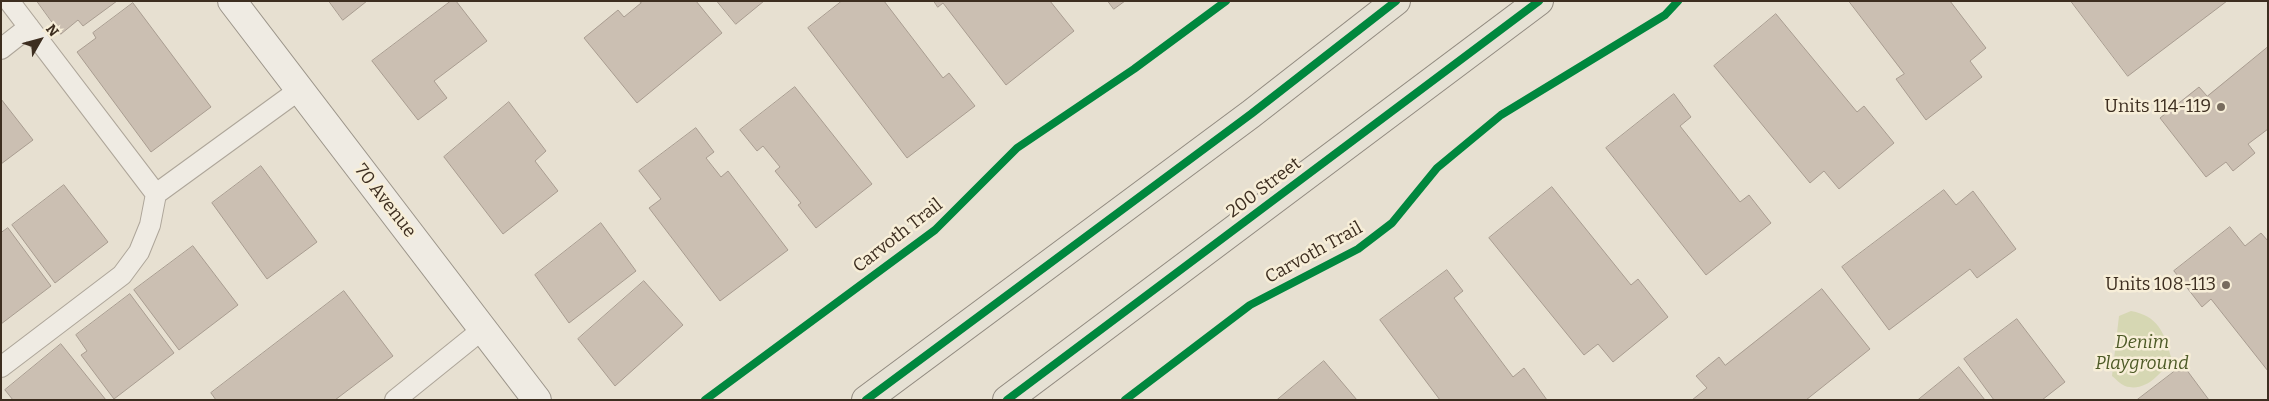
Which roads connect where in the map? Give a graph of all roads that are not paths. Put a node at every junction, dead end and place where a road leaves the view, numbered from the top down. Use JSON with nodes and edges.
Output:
{"nodes":[{"id":1,"x":9,"y":1,"type":"edge"},
{"id":2,"x":232,"y":1,"type":"edge"},
{"id":3,"x":1396,"y":1,"type":"edge"},
{"id":4,"x":1539,"y":1,"type":"edge"},
{"id":5,"x":29,"y":27,"type":"junction"},
{"id":6,"x":1,"y":49,"type":"edge"},
{"id":7,"x":299,"y":90,"type":"junction"},
{"id":8,"x":156,"y":194,"type":"junction"},
{"id":9,"x":483,"y":328,"type":"junction"},
{"id":10,"x":1,"y":367,"type":"edge"},
{"id":11,"x":395,"y":400,"type":"edge"},
{"id":12,"x":537,"y":400,"type":"edge"},
{"id":13,"x":866,"y":400,"type":"edge"},
{"id":14,"x":1007,"y":400,"type":"edge"}],
"edges":[{"from":1,"to":5,"type":"lane"},
{"from":2,"to":7,"type":"street","name":"70 Avenue"},
{"from":3,"to":13,"type":"main road"},
{"from":4,"to":14,"type":"main road","name":"200 Street"},
{"from":5,"to":6,"type":"lane"},
{"from":5,"to":8,"type":"lane"},
{"from":7,"to":8,"type":"lane"},
{"from":7,"to":9,"type":"street","name":"70 Avenue"},
{"from":8,"to":10,"type":"lane"},
{"from":9,"to":11,"type":"lane"},
{"from":9,"to":12,"type":"street","name":"70 Avenue"}]}
